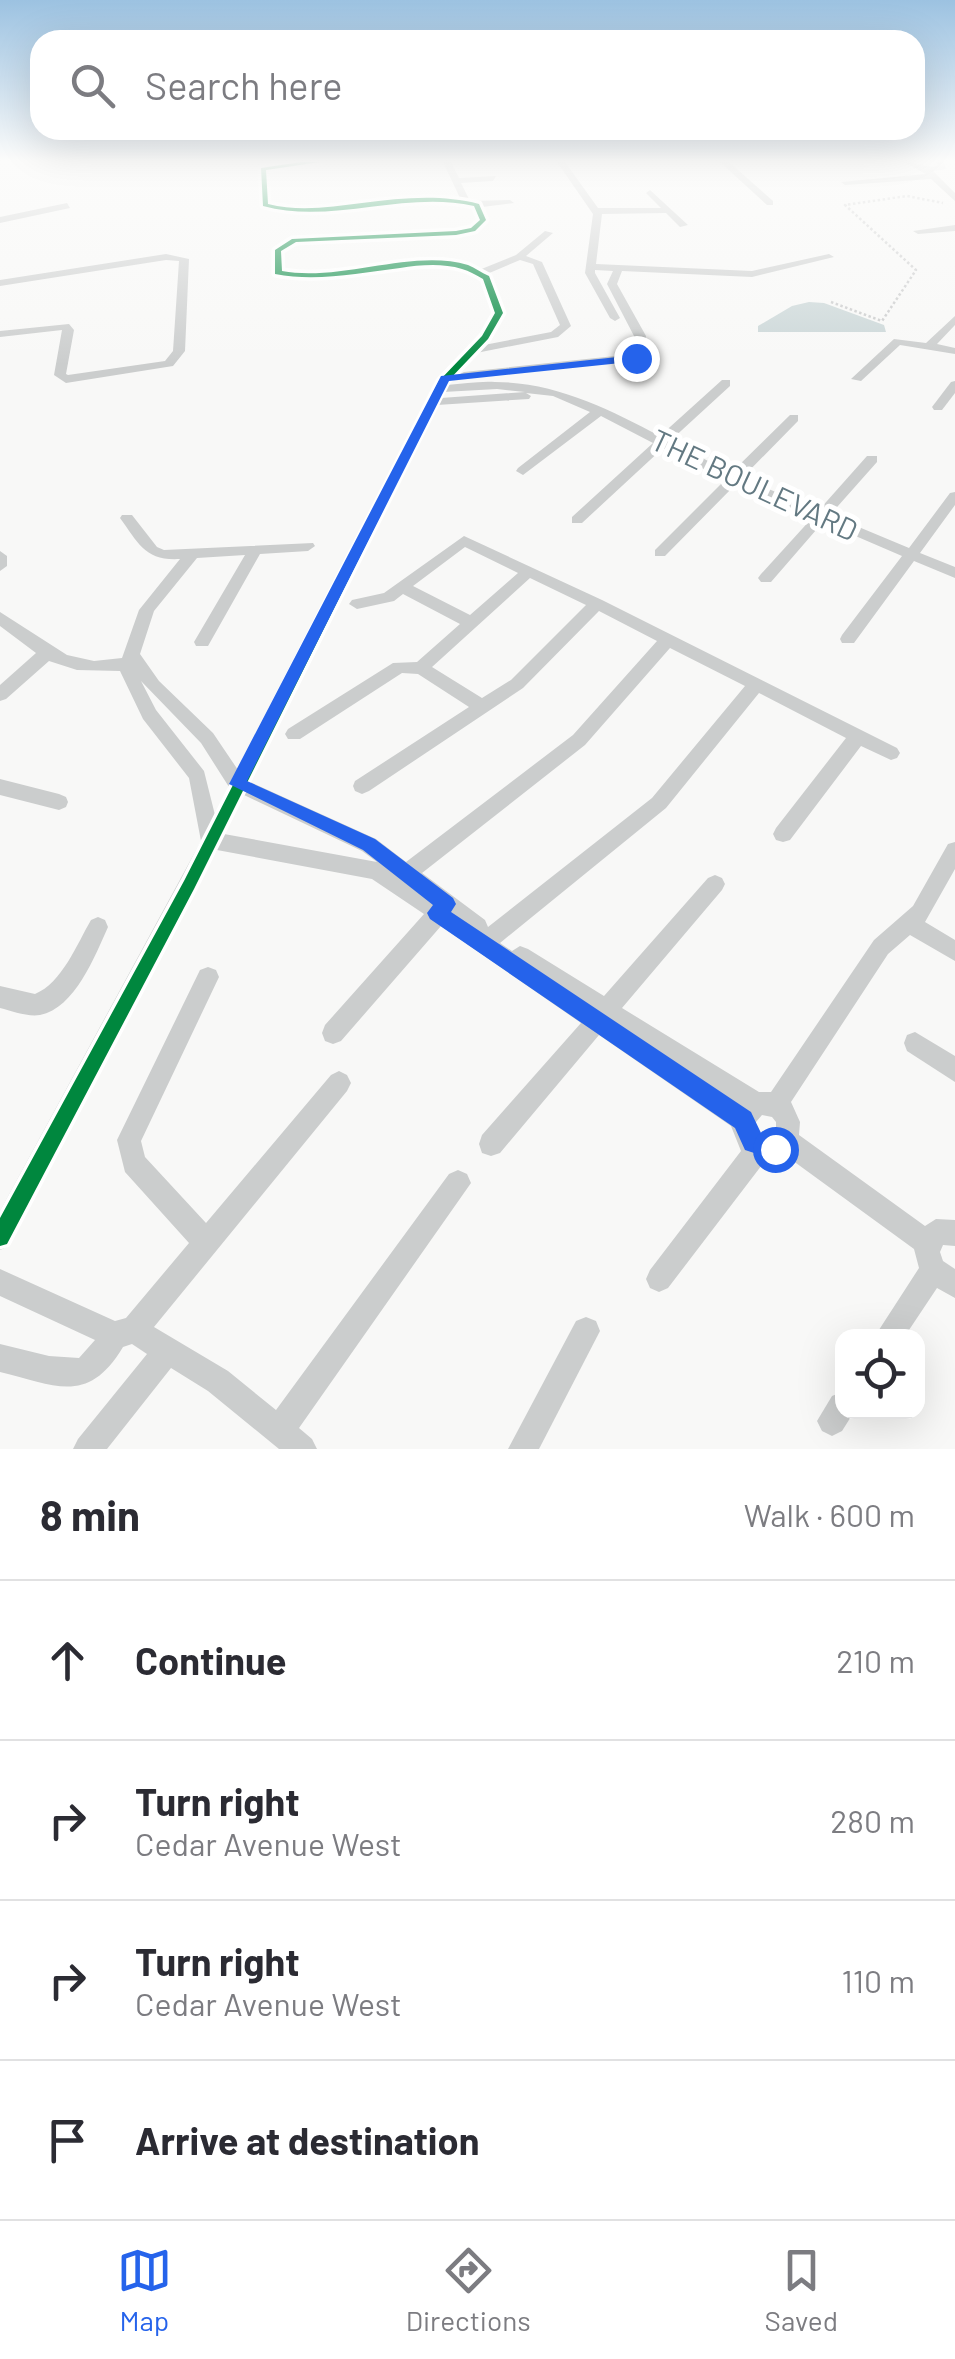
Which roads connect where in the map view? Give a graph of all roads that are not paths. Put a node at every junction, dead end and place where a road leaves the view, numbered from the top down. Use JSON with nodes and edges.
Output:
{"nodes":[{"id":1,"x":470,"y":230,"type":"edge"},
{"id":2,"x":594,"y":230,"type":"edge"},
{"id":3,"x":935,"y":230,"type":"edge"},
{"id":4,"x":918,"y":231,"type":"dead end"},
{"id":5,"x":548,"y":233,"type":"dead end"},
{"id":6,"x":519,"y":256,"type":"junction"},
{"id":7,"x":829,"y":257,"type":"dead end"},
{"id":8,"x":590,"y":268,"type":"junction"},
{"id":9,"x":618,"y":270,"type":"junction"},
{"id":10,"x":481,"y":273,"type":"junction"},
{"id":11,"x":0,"y":283,"type":"edge"},
{"id":12,"x":595,"y":284,"type":"junction"},
{"id":13,"x":612,"y":284,"type":"junction"},
{"id":14,"x":955,"y":318,"type":"edge"},
{"id":15,"x":0,"y":334,"type":"edge"},
{"id":16,"x":638,"y":343,"type":"junction"},
{"id":17,"x":931,"y":344,"type":"junction"},
{"id":18,"x":474,"y":350,"type":"junction"},
{"id":19,"x":955,"y":351,"type":"edge"},
{"id":20,"x":857,"y":379,"type":"dead end"},
{"id":21,"x":726,"y":382,"type":"dead end"},
{"id":22,"x":955,"y":385,"type":"edge"},
{"id":23,"x":439,"y":390,"type":"junction"},
{"id":24,"x":938,"y":407,"type":"dead end"},
{"id":25,"x":600,"y":410,"type":"junction"},
{"id":26,"x":794,"y":418,"type":"dead end"},
{"id":27,"x":662,"y":442,"type":"junction"},
{"id":28,"x":872,"y":460,"type":"dead end"},
{"id":29,"x":523,"y":471,"type":"dead end"},
{"id":30,"x":731,"y":479,"type":"junction"},
{"id":31,"x":955,"y":496,"type":"edge"},
{"id":32,"x":825,"y":515,"type":"junction"},
{"id":33,"x":127,"y":518,"type":"dead end"},
{"id":34,"x":578,"y":520,"type":"dead end"},
{"id":35,"x":308,"y":546,"type":"dead end"},
{"id":36,"x":254,"y":551,"type":"junction"},
{"id":37,"x":660,"y":553,"type":"dead end"},
{"id":38,"x":190,"y":555,"type":"junction"},
{"id":39,"x":0,"y":556,"type":"edge"},
{"id":40,"x":911,"y":556,"type":"junction"},
{"id":41,"x":0,"y":566,"type":"edge"},
{"id":42,"x":529,"y":570,"type":"junction"},
{"id":43,"x":955,"y":573,"type":"edge"},
{"id":44,"x":766,"y":578,"type":"dead end"},
{"id":45,"x":404,"y":588,"type":"junction"},
{"id":46,"x":358,"y":604,"type":"dead end"},
{"id":47,"x":596,"y":604,"type":"junction"},
{"id":48,"x":0,"y":617,"type":"edge"},
{"id":49,"x":468,"y":621,"type":"junction"},
{"id":50,"x":848,"y":639,"type":"dead end"},
{"id":51,"x":668,"y":640,"type":"junction"},
{"id":52,"x":202,"y":642,"type":"dead end"},
{"id":53,"x":44,"y":654,"type":"junction"},
{"id":54,"x":131,"y":661,"type":"junction"},
{"id":55,"x":421,"y":668,"type":"junction"},
{"id":56,"x":756,"y":685,"type":"junction"},
{"id":57,"x":0,"y":695,"type":"edge"},
{"id":58,"x":166,"y":696,"type":"junction"},
{"id":59,"x":144,"y":706,"type":"junction"},
{"id":60,"x":481,"y":706,"type":"junction"},
{"id":61,"x":294,"y":734,"type":"dead end"},
{"id":62,"x":858,"y":736,"type":"junction"},
{"id":63,"x":216,"y":749,"type":"junction"},
{"id":64,"x":891,"y":753,"type":"dead end"},
{"id":65,"x":191,"y":764,"type":"junction"},
{"id":66,"x":237,"y":784,"type":"junction"},
{"id":67,"x":362,"y":786,"type":"dead end"},
{"id":68,"x":0,"y":787,"type":"edge"},
{"id":69,"x":59,"y":802,"type":"dead end"},
{"id":70,"x":783,"y":834,"type":"dead end"},
{"id":71,"x":210,"y":840,"type":"junction"},
{"id":72,"x":955,"y":850,"type":"edge"},
{"id":73,"x":401,"y":877,"type":"junction"},
{"id":74,"x":715,"y":884,"type":"dead end"},
{"id":75,"x":442,"y":909,"type":"junction"},
{"id":76,"x":911,"y":925,"type":"junction"},
{"id":77,"x":98,"y":928,"type":"dead end"},
{"id":78,"x":491,"y":937,"type":"junction"},
{"id":79,"x":955,"y":951,"type":"edge"},
{"id":80,"x":208,"y":976,"type":"dead end"},
{"id":81,"x":0,"y":997,"type":"edge"},
{"id":82,"x":600,"y":1016,"type":"junction"},
{"id":83,"x":333,"y":1033,"type":"dead end"},
{"id":84,"x":915,"y":1043,"type":"dead end"},
{"id":85,"x":955,"y":1070,"type":"edge"},
{"id":86,"x":339,"y":1083,"type":"dead end"},
{"id":87,"x":758,"y":1110,"type":"junction"},
{"id":88,"x":491,"y":1144,"type":"dead end"},
{"id":89,"x":773,"y":1144,"type":"junction"},
{"id":90,"x":458,"y":1183,"type":"dead end"},
{"id":91,"x":955,"y":1233,"type":"edge"},
{"id":92,"x":0,"y":1238,"type":"edge"},
{"id":93,"x":206,"y":1243,"type":"junction"},
{"id":94,"x":938,"y":1266,"type":"edge"},
{"id":95,"x":659,"y":1279,"type":"dead end"},
{"id":96,"x":0,"y":1282,"type":"edge"},
{"id":97,"x":894,"y":1329,"type":"edge"},
{"id":98,"x":586,"y":1331,"type":"dead end"},
{"id":99,"x":124,"y":1332,"type":"junction"},
{"id":100,"x":168,"y":1349,"type":"junction"},
{"id":101,"x":0,"y":1358,"type":"edge"},
{"id":102,"x":280,"y":1428,"type":"junction"},
{"id":103,"x":88,"y":1449,"type":"edge"},
{"id":104,"x":302,"y":1449,"type":"edge"},
{"id":105,"x":524,"y":1449,"type":"edge"}],
"edges":[{"from":1,"to":10,"type":"street"},
{"from":2,"to":8,"type":"street"},
{"from":3,"to":4,"type":"street"},
{"from":5,"to":6,"type":"street"},
{"from":6,"to":10,"type":"street"},
{"from":6,"to":18,"type":"street"},
{"from":7,"to":9,"type":"street"},
{"from":8,"to":9,"type":"street"},
{"from":8,"to":12,"type":"street"},
{"from":9,"to":13,"type":"street"},
{"from":10,"to":18,"type":"street"},
{"from":11,"to":15,"type":"street"},
{"from":12,"to":13,"type":"street"},
{"from":12,"to":16,"type":"street"},
{"from":13,"to":16,"type":"street"},
{"from":14,"to":17,"type":"street"},
{"from":16,"to":23,"type":"street"},
{"from":17,"to":19,"type":"street"},
{"from":17,"to":20,"type":"street"},
{"from":18,"to":23,"type":"street"},
{"from":21,"to":27,"type":"street"},
{"from":22,"to":24,"type":"street"},
{"from":23,"to":25,"type":"street","name":"THE BOULEVARD"},
{"from":23,"to":66,"type":"street"},
{"from":25,"to":27,"type":"street","name":"THE BOULEVARD"},
{"from":25,"to":29,"type":"street"},
{"from":26,"to":30,"type":"street"},
{"from":27,"to":30,"type":"street","name":"THE BOULEVARD"},
{"from":27,"to":34,"type":"street"},
{"from":28,"to":32,"type":"street"},
{"from":30,"to":32,"type":"street","name":"THE BOULEVARD"},
{"from":30,"to":37,"type":"street"},
{"from":31,"to":40,"type":"street"},
{"from":32,"to":40,"type":"street","name":"THE BOULEVARD"},
{"from":32,"to":44,"type":"street"},
{"from":33,"to":38,"type":"street"},
{"from":35,"to":36,"type":"street"},
{"from":36,"to":38,"type":"street"},
{"from":36,"to":52,"type":"street"},
{"from":38,"to":54,"type":"street"},
{"from":39,"to":41,"type":"street"},
{"from":40,"to":43,"type":"street","name":"THE BOULEVARD"},
{"from":40,"to":50,"type":"street"},
{"from":42,"to":45,"type":"street"},
{"from":42,"to":47,"type":"street"},
{"from":42,"to":49,"type":"street"},
{"from":45,"to":46,"type":"street"},
{"from":45,"to":49,"type":"street"},
{"from":47,"to":51,"type":"street"},
{"from":47,"to":60,"type":"street"},
{"from":48,"to":53,"type":"street"},
{"from":49,"to":55,"type":"street"},
{"from":51,"to":56,"type":"street"},
{"from":51,"to":73,"type":"street"},
{"from":53,"to":54,"type":"street"},
{"from":53,"to":57,"type":"street"},
{"from":54,"to":58,"type":"street"},
{"from":54,"to":59,"type":"street"},
{"from":55,"to":60,"type":"street"},
{"from":55,"to":61,"type":"street"},
{"from":56,"to":62,"type":"street"},
{"from":56,"to":78,"type":"street"},
{"from":58,"to":59,"type":"street"},
{"from":58,"to":63,"type":"street"},
{"from":59,"to":65,"type":"street"},
{"from":60,"to":67,"type":"street"},
{"from":62,"to":64,"type":"street"},
{"from":62,"to":70,"type":"street"},
{"from":63,"to":65,"type":"street"},
{"from":63,"to":66,"type":"street"},
{"from":65,"to":71,"type":"street"},
{"from":66,"to":71,"type":"street"},
{"from":66,"to":73,"type":"street"},
{"from":68,"to":69,"type":"street"},
{"from":71,"to":73,"type":"street"},
{"from":71,"to":92,"type":"street"},
{"from":72,"to":76,"type":"street"},
{"from":73,"to":75,"type":"street"},
{"from":74,"to":82,"type":"street"},
{"from":75,"to":78,"type":"street"},
{"from":75,"to":82,"type":"street"},
{"from":75,"to":83,"type":"street"},
{"from":76,"to":79,"type":"street"},
{"from":76,"to":87,"type":"street"},
{"from":77,"to":81,"type":"street"},
{"from":78,"to":82,"type":"street"},
{"from":80,"to":93,"type":"street"},
{"from":82,"to":87,"type":"street"},
{"from":82,"to":88,"type":"street"},
{"from":84,"to":85,"type":"street"},
{"from":86,"to":93,"type":"street"},
{"from":87,"to":89,"type":"street"},
{"from":87,"to":89,"type":"street"},
{"from":89,"to":94,"type":"street"},
{"from":89,"to":95,"type":"street"},
{"from":90,"to":102,"type":"street"},
{"from":91,"to":94,"type":"street"},
{"from":93,"to":99,"type":"street"},
{"from":94,"to":97,"type":"street"},
{"from":96,"to":99,"type":"street"},
{"from":98,"to":105,"type":"street"},
{"from":99,"to":100,"type":"street"},
{"from":99,"to":101,"type":"street"},
{"from":100,"to":102,"type":"street"},
{"from":100,"to":103,"type":"street"},
{"from":102,"to":104,"type":"street"}]}
